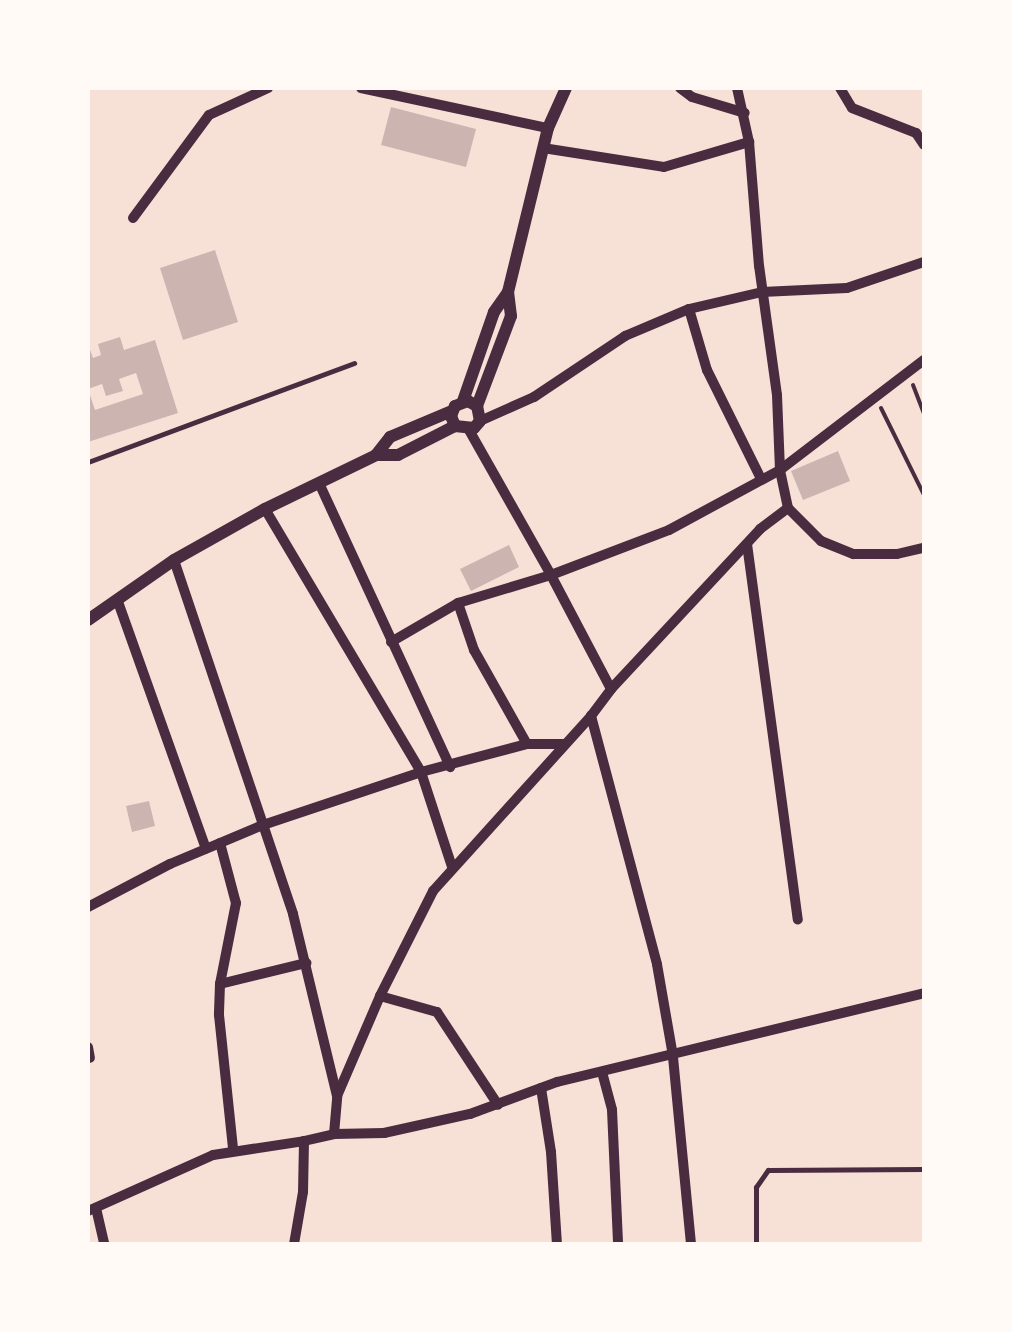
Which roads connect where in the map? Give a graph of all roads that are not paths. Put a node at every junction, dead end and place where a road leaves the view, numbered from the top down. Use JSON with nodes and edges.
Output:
{"nodes":[{"id":1,"x":268,"y":88,"type":"edge"},
{"id":2,"x":361,"y":88,"type":"edge"},
{"id":3,"x":566,"y":88,"type":"edge"},
{"id":4,"x":680,"y":88,"type":"edge"},
{"id":5,"x":737,"y":88,"type":"edge"},
{"id":6,"x":840,"y":88,"type":"edge"},
{"id":7,"x":745,"y":113,"type":"junction"},
{"id":8,"x":548,"y":128,"type":"junction"},
{"id":9,"x":749,"y":142,"type":"junction"},
{"id":10,"x":924,"y":144,"type":"edge"},
{"id":11,"x":543,"y":148,"type":"junction"},
{"id":12,"x":133,"y":218,"type":"dead end"},
{"id":13,"x":924,"y":262,"type":"edge"},
{"id":14,"x":762,"y":292,"type":"junction"},
{"id":15,"x":690,"y":309,"type":"junction"},
{"id":16,"x":924,"y":360,"type":"edge"},
{"id":17,"x":354,"y":363,"type":"dead end"},
{"id":18,"x":470,"y":404,"type":"junction"},
{"id":19,"x":464,"y":422,"type":"junction"},
{"id":20,"x":88,"y":462,"type":"edge"},
{"id":21,"x":780,"y":470,"type":"junction"},
{"id":22,"x":760,"y":477,"type":"junction"},
{"id":23,"x":319,"y":483,"type":"junction"},
{"id":24,"x":788,"y":508,"type":"junction"},
{"id":25,"x":264,"y":509,"type":"junction"},
{"id":26,"x":747,"y":544,"type":"junction"},
{"id":27,"x":924,"y":548,"type":"edge"},
{"id":28,"x":174,"y":560,"type":"junction"},
{"id":29,"x":551,"y":575,"type":"junction"},
{"id":30,"x":117,"y":600,"type":"junction"},
{"id":31,"x":458,"y":603,"type":"junction"},
{"id":32,"x":88,"y":620,"type":"edge"},
{"id":33,"x":391,"y":642,"type":"junction"},
{"id":34,"x":611,"y":688,"type":"junction"},
{"id":35,"x":591,"y":716,"type":"junction"},
{"id":36,"x":527,"y":744,"type":"junction"},
{"id":37,"x":563,"y":744,"type":"junction"},
{"id":38,"x":450,"y":767,"type":"junction"},
{"id":39,"x":420,"y":772,"type":"junction"},
{"id":40,"x":264,"y":825,"type":"junction"},
{"id":41,"x":220,"y":843,"type":"junction"},
{"id":42,"x":206,"y":849,"type":"junction"},
{"id":43,"x":452,"y":867,"type":"junction"},
{"id":44,"x":88,"y":907,"type":"edge"},
{"id":45,"x":798,"y":920,"type":"dead end"},
{"id":46,"x":306,"y":962,"type":"junction"},
{"id":47,"x":220,"y":984,"type":"junction"},
{"id":48,"x":924,"y":993,"type":"edge"},
{"id":49,"x":380,"y":996,"type":"junction"},
{"id":50,"x":673,"y":1056,"type":"junction"},
{"id":51,"x":602,"y":1072,"type":"junction"},
{"id":52,"x":541,"y":1088,"type":"junction"},
{"id":53,"x":337,"y":1096,"type":"junction"},
{"id":54,"x":498,"y":1105,"type":"junction"},
{"id":55,"x":334,"y":1134,"type":"junction"},
{"id":56,"x":304,"y":1141,"type":"junction"},
{"id":57,"x":233,"y":1149,"type":"junction"},
{"id":58,"x":924,"y":1170,"type":"edge"},
{"id":59,"x":92,"y":1209,"type":"edge"},
{"id":60,"x":104,"y":1244,"type":"edge"},
{"id":61,"x":294,"y":1244,"type":"edge"},
{"id":62,"x":557,"y":1244,"type":"edge"},
{"id":63,"x":618,"y":1244,"type":"edge"},
{"id":64,"x":691,"y":1244,"type":"edge"},
{"id":65,"x":756,"y":1244,"type":"edge"}],
"edges":[{"from":1,"to":12,"type":"street"},
{"from":2,"to":8,"type":"street"},
{"from":3,"to":8,"type":"street"},
{"from":4,"to":7,"type":"street"},
{"from":5,"to":7,"type":"street"},
{"from":6,"to":10,"type":"street"},
{"from":7,"to":9,"type":"street"},
{"from":8,"to":11,"type":"street"},
{"from":9,"to":11,"type":"street"},
{"from":9,"to":14,"type":"street"},
{"from":11,"to":18,"type":"street"},
{"from":13,"to":14,"type":"street"},
{"from":14,"to":15,"type":"street"},
{"from":14,"to":21,"type":"street"},
{"from":15,"to":19,"type":"street"},
{"from":15,"to":22,"type":"street"},
{"from":16,"to":21,"type":"street"},
{"from":17,"to":20,"type":"lane"},
{"from":18,"to":19,"type":"street"},
{"from":18,"to":19,"type":"street"},
{"from":19,"to":23,"type":"street"},
{"from":19,"to":29,"type":"street"},
{"from":21,"to":22,"type":"street"},
{"from":21,"to":24,"type":"street"},
{"from":22,"to":29,"type":"street"},
{"from":23,"to":25,"type":"street"},
{"from":23,"to":33,"type":"street"},
{"from":24,"to":26,"type":"street"},
{"from":24,"to":27,"type":"street"},
{"from":25,"to":28,"type":"street"},
{"from":25,"to":39,"type":"street"},
{"from":26,"to":34,"type":"street"},
{"from":26,"to":45,"type":"street"},
{"from":28,"to":30,"type":"street"},
{"from":28,"to":40,"type":"street"},
{"from":29,"to":31,"type":"street"},
{"from":29,"to":34,"type":"street"},
{"from":30,"to":32,"type":"street"},
{"from":30,"to":42,"type":"street"},
{"from":31,"to":33,"type":"street"},
{"from":31,"to":36,"type":"street"},
{"from":33,"to":38,"type":"street"},
{"from":34,"to":35,"type":"street"},
{"from":35,"to":37,"type":"street"},
{"from":35,"to":50,"type":"street"},
{"from":36,"to":37,"type":"street"},
{"from":36,"to":38,"type":"street"},
{"from":37,"to":43,"type":"street"},
{"from":38,"to":39,"type":"street"},
{"from":39,"to":40,"type":"street"},
{"from":39,"to":43,"type":"street"},
{"from":40,"to":41,"type":"street"},
{"from":40,"to":46,"type":"street"},
{"from":41,"to":42,"type":"street"},
{"from":41,"to":47,"type":"street"},
{"from":42,"to":44,"type":"street"},
{"from":43,"to":49,"type":"street"},
{"from":46,"to":47,"type":"street"},
{"from":46,"to":53,"type":"street"},
{"from":47,"to":57,"type":"street"},
{"from":48,"to":50,"type":"street"},
{"from":49,"to":53,"type":"street"},
{"from":49,"to":54,"type":"street"},
{"from":50,"to":51,"type":"street"},
{"from":50,"to":64,"type":"street"},
{"from":51,"to":52,"type":"street"},
{"from":51,"to":63,"type":"street"},
{"from":52,"to":54,"type":"street"},
{"from":52,"to":62,"type":"street"},
{"from":53,"to":55,"type":"street"},
{"from":54,"to":55,"type":"street"},
{"from":55,"to":56,"type":"street"},
{"from":56,"to":57,"type":"street"},
{"from":56,"to":61,"type":"street"},
{"from":57,"to":59,"type":"street"},
{"from":58,"to":65,"type":"lane"},
{"from":59,"to":60,"type":"street"}]}
